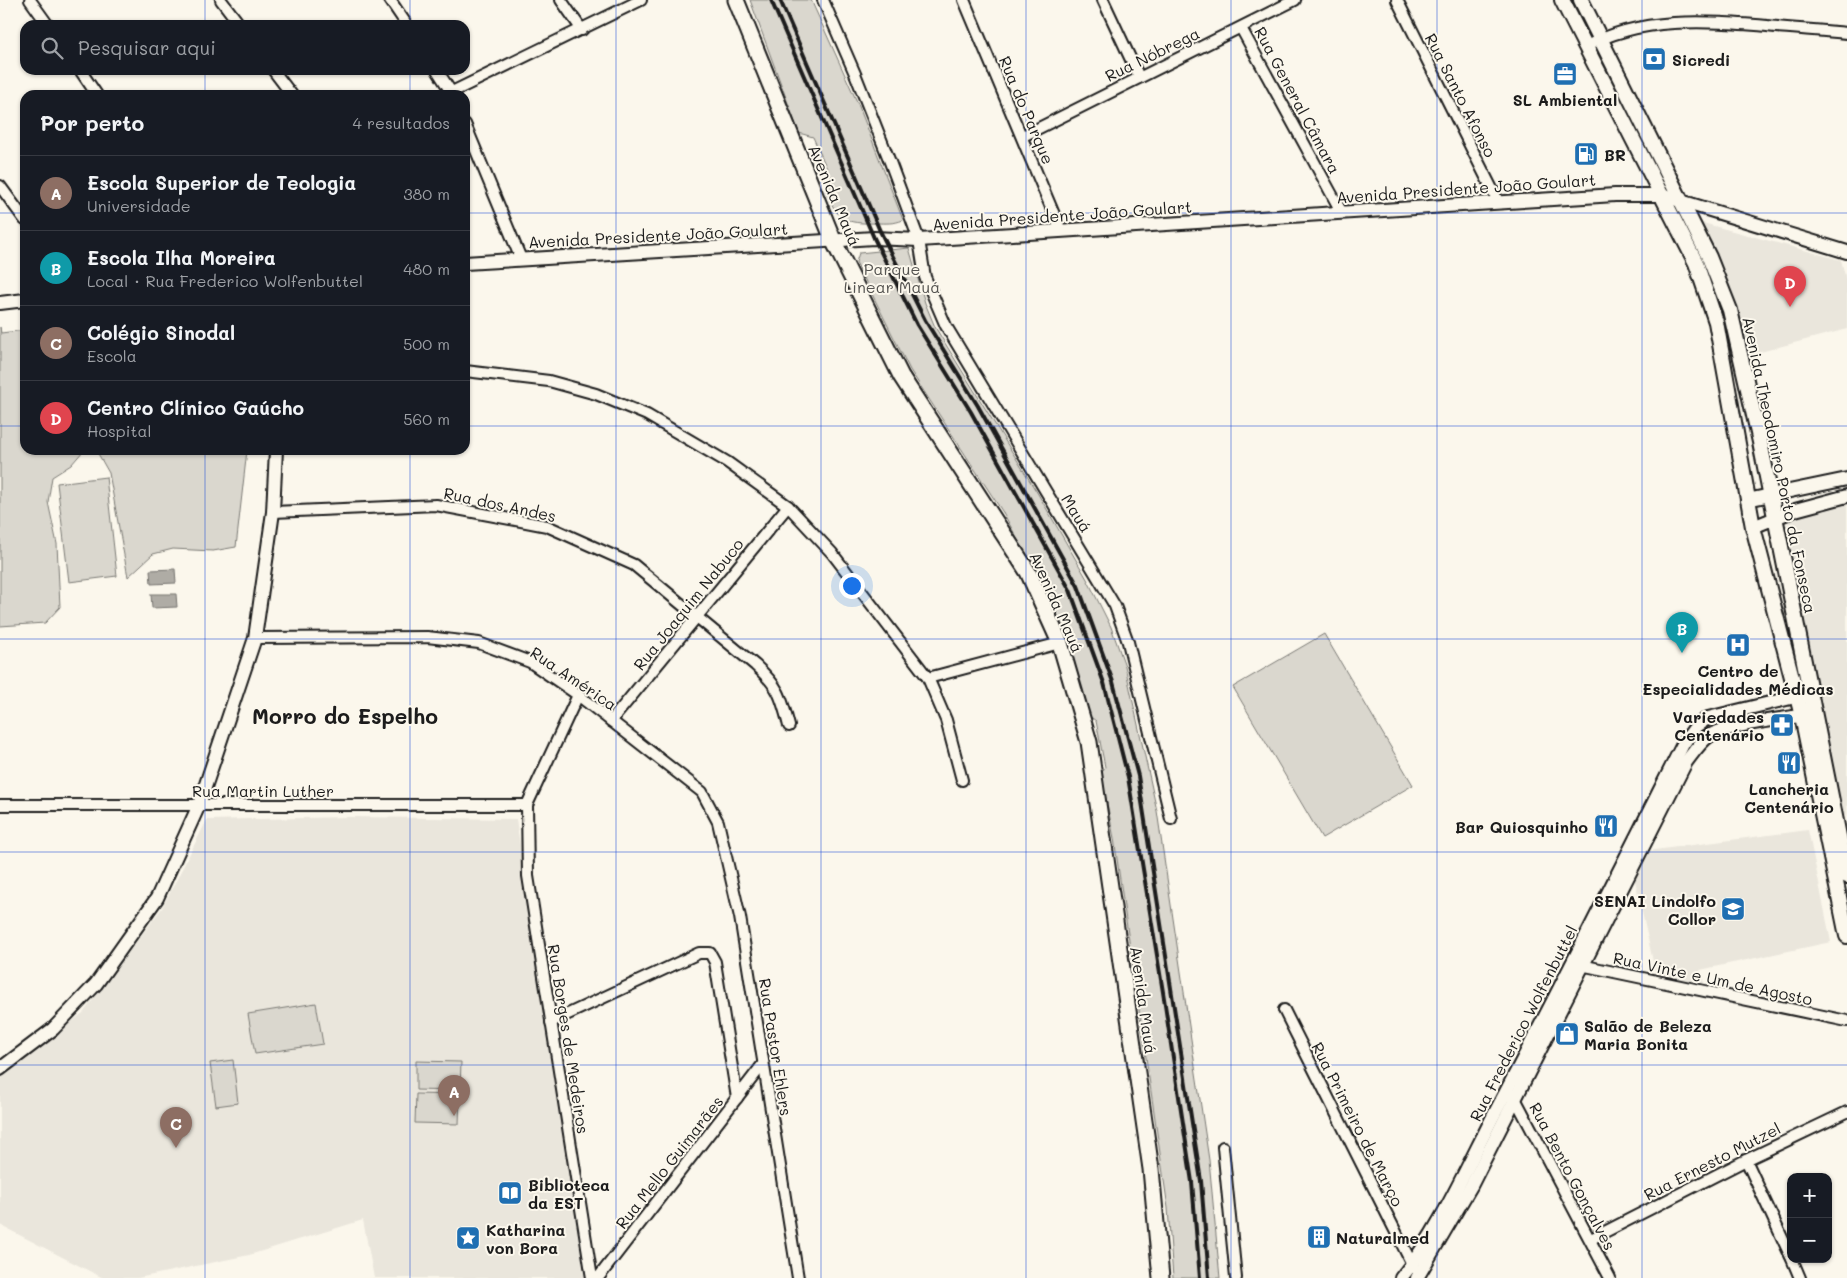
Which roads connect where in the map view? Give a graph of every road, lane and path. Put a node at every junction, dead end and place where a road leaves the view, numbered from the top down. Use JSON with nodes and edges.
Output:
{"nodes":[{"id":1,"x":30,"y":0,"type":"edge"},
{"id":2,"x":221,"y":0,"type":"edge"},
{"id":3,"x":390,"y":0,"type":"edge"},
{"id":4,"x":561,"y":0,"type":"edge"},
{"id":5,"x":640,"y":0,"type":"edge"},
{"id":6,"x":736,"y":0,"type":"edge"},
{"id":7,"x":823,"y":0,"type":"edge"},
{"id":8,"x":964,"y":0,"type":"edge"},
{"id":9,"x":1103,"y":0,"type":"edge"},
{"id":10,"x":1295,"y":0,"type":"edge"},
{"id":11,"x":1397,"y":0,"type":"edge"},
{"id":12,"x":1580,"y":0,"type":"edge"},
{"id":13,"x":1564,"y":4,"type":"edge"},
{"id":14,"x":44,"y":20,"type":"edge"},
{"id":15,"x":236,"y":20,"type":"edge"},
{"id":16,"x":404,"y":20,"type":"edge"},
{"id":17,"x":1241,"y":28,"type":"junction"},
{"id":18,"x":582,"y":30,"type":"junction"},
{"id":19,"x":1847,"y":34,"type":"edge"},
{"id":20,"x":1600,"y":38,"type":"junction"},
{"id":21,"x":1585,"y":47,"type":"junction"},
{"id":22,"x":83,"y":75,"type":"edge"},
{"id":23,"x":277,"y":75,"type":"edge"},
{"id":24,"x":440,"y":75,"type":"edge"},
{"id":25,"x":1139,"y":77,"type":"junction"},
{"id":26,"x":1625,"y":87,"type":"junction"},
{"id":27,"x":94,"y":90,"type":"edge"},
{"id":28,"x":288,"y":90,"type":"edge"},
{"id":29,"x":450,"y":90,"type":"edge"},
{"id":30,"x":460,"y":90,"type":"edge"},
{"id":31,"x":1609,"y":95,"type":"junction"},
{"id":32,"x":470,"y":136,"type":"edge"},
{"id":33,"x":1023,"y":136,"type":"junction"},
{"id":34,"x":1656,"y":147,"type":"junction"},
{"id":35,"x":1641,"y":156,"type":"junction"},
{"id":36,"x":0,"y":186,"type":"edge"},
{"id":37,"x":1662,"y":195,"type":"junction"},
{"id":38,"x":1682,"y":202,"type":"junction"},
{"id":39,"x":1499,"y":203,"type":"junction"},
{"id":40,"x":20,"y":213,"type":"edge"},
{"id":41,"x":1342,"y":213,"type":"junction"},
{"id":42,"x":1061,"y":231,"type":"junction"},
{"id":43,"x":918,"y":240,"type":"junction"},
{"id":44,"x":834,"y":242,"type":"junction"},
{"id":45,"x":1847,"y":252,"type":"edge"},
{"id":46,"x":521,"y":259,"type":"junction"},
{"id":47,"x":1703,"y":260,"type":"junction"},
{"id":48,"x":470,"y":263,"type":"edge"},
{"id":49,"x":20,"y":300,"type":"edge"},
{"id":50,"x":0,"y":302,"type":"edge"},
{"id":51,"x":1740,"y":353,"type":"junction"},
{"id":52,"x":1723,"y":357,"type":"junction"},
{"id":53,"x":470,"y":372,"type":"edge"},
{"id":54,"x":1750,"y":396,"type":"junction"},
{"id":55,"x":1732,"y":401,"type":"junction"},
{"id":56,"x":275,"y":455,"type":"edge"},
{"id":57,"x":1847,"y":479,"type":"edge"},
{"id":58,"x":1769,"y":496,"type":"junction"},
{"id":59,"x":1847,"y":496,"type":"edge"},
{"id":60,"x":1747,"y":500,"type":"junction"},
{"id":61,"x":788,"y":506,"type":"junction"},
{"id":62,"x":274,"y":512,"type":"junction"},
{"id":63,"x":1774,"y":518,"type":"junction"},
{"id":64,"x":1753,"y":527,"type":"junction"},
{"id":65,"x":1791,"y":605,"type":"junction"},
{"id":66,"x":1774,"y":609,"type":"junction"},
{"id":67,"x":696,"y":618,"type":"junction"},
{"id":68,"x":255,"y":638,"type":"junction"},
{"id":69,"x":1060,"y":642,"type":"junction"},
{"id":70,"x":928,"y":678,"type":"junction"},
{"id":71,"x":1803,"y":694,"type":"junction"},
{"id":72,"x":578,"y":695,"type":"junction"},
{"id":73,"x":1808,"y":715,"type":"junction"},
{"id":74,"x":611,"y":721,"type":"junction"},
{"id":75,"x":789,"y":726,"type":"dead end"},
{"id":76,"x":962,"y":780,"type":"dead end"},
{"id":77,"x":0,"y":805,"type":"edge"},
{"id":78,"x":200,"y":805,"type":"junction"},
{"id":79,"x":527,"y":805,"type":"junction"},
{"id":80,"x":1170,"y":819,"type":"dead end"},
{"id":81,"x":718,"y":822,"type":"joint"},
{"id":82,"x":1838,"y":837,"type":"edge"},
{"id":83,"x":1640,"y":841,"type":"junction"},
{"id":84,"x":1847,"y":876,"type":"edge"},
{"id":85,"x":1847,"y":936,"type":"edge"},
{"id":86,"x":1578,"y":965,"type":"junction"},
{"id":87,"x":1284,"y":1010,"type":"dead end"},
{"id":88,"x":1847,"y":1021,"type":"edge"},
{"id":89,"x":551,"y":1022,"type":"junction"},
{"id":90,"x":763,"y":1064,"type":"junction"},
{"id":91,"x":0,"y":1069,"type":"edge"},
{"id":92,"x":1511,"y":1095,"type":"junction"},
{"id":93,"x":737,"y":1098,"type":"junction"},
{"id":94,"x":1847,"y":1112,"type":"edge"},
{"id":95,"x":1223,"y":1147,"type":"dead end"},
{"id":96,"x":1746,"y":1160,"type":"junction"},
{"id":97,"x":1465,"y":1183,"type":"junction"},
{"id":98,"x":1591,"y":1239,"type":"junction"},
{"id":99,"x":1787,"y":1249,"type":"edge"},
{"id":100,"x":1793,"y":1263,"type":"edge"},
{"id":101,"x":1412,"y":1264,"type":"junction"},
{"id":102,"x":592,"y":1278,"type":"edge"},
{"id":103,"x":598,"y":1278,"type":"edge"},
{"id":104,"x":798,"y":1278,"type":"edge"},
{"id":105,"x":1161,"y":1278,"type":"edge"},
{"id":106,"x":1236,"y":1278,"type":"edge"},
{"id":107,"x":1401,"y":1278,"type":"edge"},
{"id":108,"x":1418,"y":1278,"type":"edge"},
{"id":109,"x":1610,"y":1278,"type":"edge"},
{"id":110,"x":1800,"y":1278,"type":"edge"}],
"edges":[{"from":1,"to":14,"type":"street"},
{"from":2,"to":15,"type":"street"},
{"from":3,"to":16,"type":"street"},
{"from":4,"to":18,"type":"street"},
{"from":5,"to":18,"type":"street"},
{"from":6,"to":44,"type":"main road","name":"Avenida Mauá"},
{"from":7,"to":43,"type":"street"},
{"from":8,"to":33,"type":"street","name":"Rua do Parque"},
{"from":9,"to":25,"type":"street"},
{"from":10,"to":17,"type":"street","name":"Rua Nóbrega"},
{"from":11,"to":39,"type":"street","name":"Rua Santo Afonso"},
{"from":12,"to":13,"type":"main road"},
{"from":12,"to":20,"type":"main road","name":"Avenida Theodomiro Porto da Fonseca"},
{"from":13,"to":21,"type":"main road","name":"Avenida Theodomiro Porto da Fonseca"},
{"from":17,"to":25,"type":"street","name":"Rua Nóbrega"},
{"from":17,"to":41,"type":"street","name":"Rua General Câmara"},
{"from":18,"to":30,"type":"street"},
{"from":19,"to":20,"type":"street"},
{"from":20,"to":21,"type":"street"},
{"from":20,"to":26,"type":"main road","name":"Avenida Theodomiro Porto da Fonseca"},
{"from":21,"to":31,"type":"main road","name":"Avenida Theodomiro Porto da Fonseca"},
{"from":22,"to":27,"type":"street"},
{"from":23,"to":28,"type":"street"},
{"from":24,"to":29,"type":"street"},
{"from":25,"to":33,"type":"street","name":"Rua Nóbrega"},
{"from":26,"to":31,"type":"main road"},
{"from":26,"to":34,"type":"main road","name":"Avenida Theodomiro Porto da Fonseca"},
{"from":31,"to":35,"type":"main road","name":"Avenida Theodomiro Porto da Fonseca"},
{"from":32,"to":46,"type":"street"},
{"from":33,"to":42,"type":"street","name":"Rua do Parque"},
{"from":34,"to":35,"type":"main road"},
{"from":34,"to":38,"type":"main road","name":"Avenida Theodomiro Porto da Fonseca"},
{"from":35,"to":37,"type":"main road","name":"Avenida Theodomiro Porto da Fonseca"},
{"from":36,"to":40,"type":"street"},
{"from":37,"to":38,"type":"street","name":"Avenida Presidente João Goulart"},
{"from":37,"to":39,"type":"street","name":"Avenida Presidente João Goulart"},
{"from":37,"to":47,"type":"main road","name":"Avenida Theodomiro Porto da Fonseca"},
{"from":38,"to":45,"type":"street","name":"Avenida Presidente João Goulart"},
{"from":38,"to":47,"type":"main road","name":"Avenida Theodomiro Porto da Fonseca"},
{"from":39,"to":41,"type":"street","name":"Avenida Presidente João Goulart"},
{"from":41,"to":42,"type":"street","name":"Avenida Presidente João Goulart"},
{"from":42,"to":43,"type":"street","name":"Avenida Presidente João Goulart"},
{"from":43,"to":44,"type":"street","name":"Avenida Presidente João Goulart"},
{"from":43,"to":80,"type":"street","name":"Mauá"},
{"from":44,"to":46,"type":"street","name":"Avenida Presidente João Goulart"},
{"from":44,"to":69,"type":"main road","name":"Avenida Mauá"},
{"from":46,"to":48,"type":"street","name":"Avenida Presidente João Goulart"},
{"from":47,"to":51,"type":"main road","name":"Avenida Theodomiro Porto da Fonseca"},
{"from":47,"to":52,"type":"main road","name":"Avenida Theodomiro Porto da Fonseca"},
{"from":49,"to":50,"type":"street"},
{"from":51,"to":52,"type":"main road"},
{"from":51,"to":54,"type":"main road","name":"Avenida Theodomiro Porto da Fonseca"},
{"from":52,"to":55,"type":"main road","name":"Avenida Theodomiro Porto da Fonseca"},
{"from":53,"to":61,"type":"street"},
{"from":54,"to":55,"type":"main road"},
{"from":54,"to":58,"type":"main road","name":"Avenida Theodomiro Porto da Fonseca"},
{"from":55,"to":60,"type":"main road","name":"Avenida Theodomiro Porto da Fonseca"},
{"from":56,"to":62,"type":"street"},
{"from":57,"to":58,"type":"street"},
{"from":58,"to":60,"type":"street"},
{"from":58,"to":63,"type":"main road","name":"Avenida Theodomiro Porto da Fonseca"},
{"from":59,"to":63,"type":"street"},
{"from":60,"to":64,"type":"main road","name":"Avenida Theodomiro Porto da Fonseca"},
{"from":61,"to":67,"type":"street","name":"Rua Joaquim Nabuco"},
{"from":61,"to":70,"type":"street"},
{"from":62,"to":67,"type":"street","name":"Rua dos Andes"},
{"from":62,"to":68,"type":"street"},
{"from":63,"to":64,"type":"street"},
{"from":63,"to":65,"type":"main road","name":"Avenida Theodomiro Porto da Fonseca"},
{"from":64,"to":66,"type":"main road","name":"Avenida Theodomiro Porto da Fonseca"},
{"from":65,"to":66,"type":"main road"},
{"from":65,"to":71,"type":"main road","name":"Avenida Theodomiro Porto da Fonseca"},
{"from":66,"to":71,"type":"main road","name":"Avenida Theodomiro Porto da Fonseca"},
{"from":67,"to":74,"type":"street","name":"Rua Joaquim Nabuco"},
{"from":67,"to":75,"type":"street","name":"Rua dos Andes"},
{"from":68,"to":72,"type":"street","name":"Rua América"},
{"from":68,"to":78,"type":"street"},
{"from":69,"to":70,"type":"street"},
{"from":69,"to":105,"type":"main road","name":"Avenida Mauá"},
{"from":70,"to":76,"type":"street"},
{"from":71,"to":73,"type":"main road","name":"Avenida Theodomiro Porto da Fonseca"},
{"from":71,"to":83,"type":"street","name":"Rua Frederico Wolfenbuttel"},
{"from":72,"to":74,"type":"street","name":"Rua América"},
{"from":72,"to":79,"type":"street"},
{"from":73,"to":82,"type":"main road","name":"Avenida Theodomiro Porto da Fonseca"},
{"from":73,"to":83,"type":"street","name":"Rua Frederico Wolfenbuttel"},
{"from":74,"to":81,"type":"street","name":"Rua América"},
{"from":77,"to":78,"type":"street","name":"Rua Martin Luther"},
{"from":78,"to":79,"type":"street","name":"Rua Martin Luther"},
{"from":78,"to":91,"type":"street"},
{"from":79,"to":89,"type":"street","name":"Rua Borges de Medeiros"},
{"from":81,"to":90,"type":"street","name":"Rua Pastor Ehlers"},
{"from":82,"to":84,"type":"main road","name":"Avenida Theodomiro Porto da Fonseca"},
{"from":82,"to":85,"type":"main road","name":"Avenida Theodomiro Porto da Fonseca"},
{"from":83,"to":86,"type":"street","name":"Rua Frederico Wolfenbuttel"},
{"from":86,"to":88,"type":"street","name":"Rua Vinte e Um de Agosto"},
{"from":86,"to":92,"type":"street","name":"Rua Frederico Wolfenbuttel"},
{"from":87,"to":101,"type":"street","name":"Rua Primeiro de Março"},
{"from":89,"to":93,"type":"street"},
{"from":89,"to":102,"type":"street","name":"Rua Borges de Medeiros"},
{"from":90,"to":93,"type":"street","name":"Rua Mello Guimarães"},
{"from":90,"to":104,"type":"street","name":"Rua Pastor Ehlers"},
{"from":92,"to":97,"type":"street","name":"Rua Frederico Wolfenbuttel"},
{"from":92,"to":98,"type":"street","name":"Rua Bento Gonçalves"},
{"from":93,"to":103,"type":"street","name":"Rua Mello Guimarães"},
{"from":94,"to":96,"type":"street","name":"Rua Ernesto Mutzel"},
{"from":95,"to":106,"type":"street"},
{"from":96,"to":98,"type":"street","name":"Rua Ernesto Mutzel"},
{"from":96,"to":99,"type":"street"},
{"from":97,"to":101,"type":"street","name":"Rua Frederico Wolfenbuttel"},
{"from":97,"to":108,"type":"street","name":"Rua Frederico Wolfenbuttel"},
{"from":98,"to":109,"type":"street","name":"Rua Bento Gonçalves"},
{"from":100,"to":110,"type":"street"},
{"from":101,"to":107,"type":"street","name":"Rua Frederico Wolfenbuttel"},
{"from":101,"to":108,"type":"street","name":"Rua Primeiro de Março"}]}
